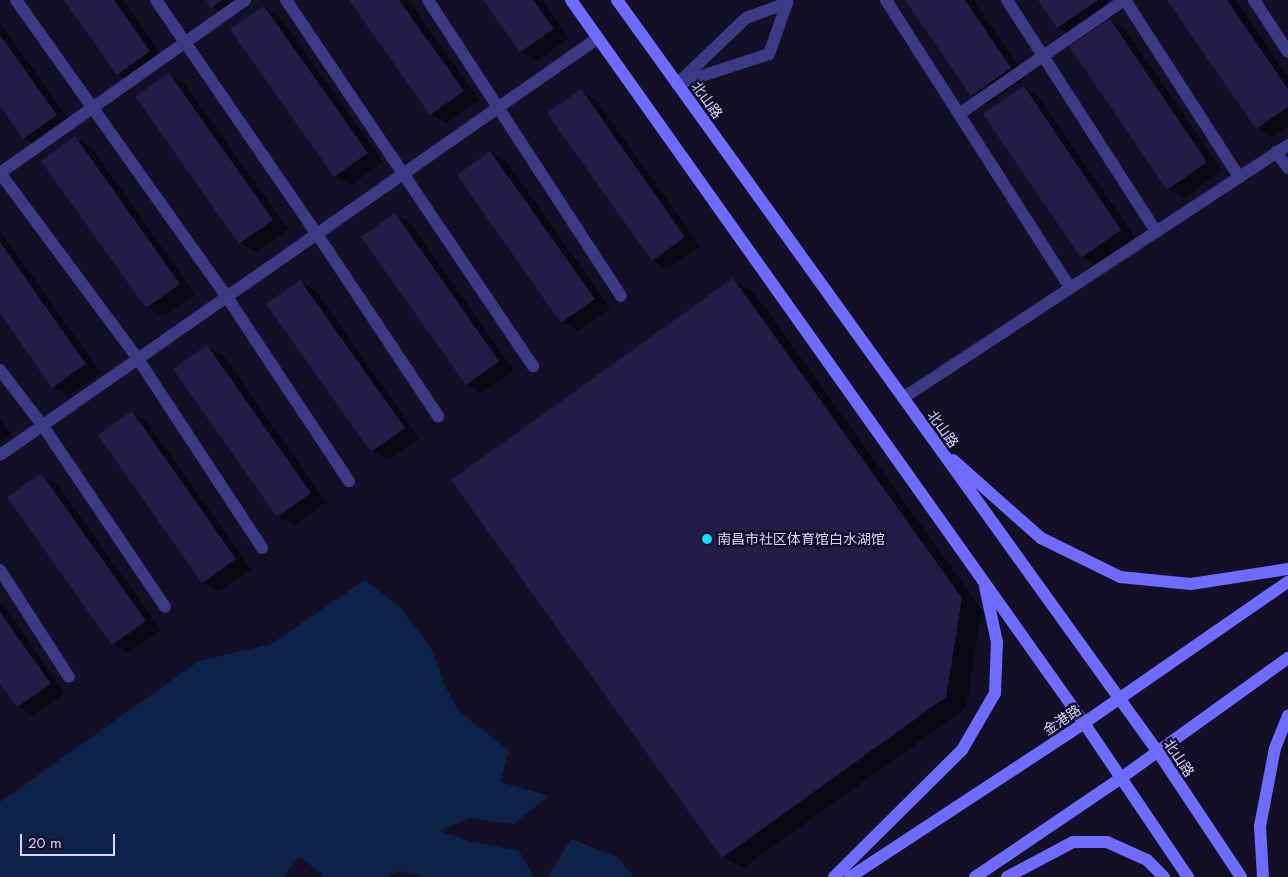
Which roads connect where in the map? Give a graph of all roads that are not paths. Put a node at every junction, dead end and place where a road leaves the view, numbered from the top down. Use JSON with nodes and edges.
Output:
{"nodes":[{"id":1,"x":16,"y":0,"type":"edge"},
{"id":2,"x":156,"y":0,"type":"edge"},
{"id":3,"x":245,"y":0,"type":"edge"},
{"id":4,"x":286,"y":0,"type":"edge"},
{"id":5,"x":428,"y":0,"type":"edge"},
{"id":6,"x":571,"y":0,"type":"edge"},
{"id":7,"x":617,"y":0,"type":"edge"},
{"id":8,"x":886,"y":0,"type":"edge"},
{"id":9,"x":1007,"y":0,"type":"edge"},
{"id":10,"x":1124,"y":0,"type":"edge"},
{"id":11,"x":1254,"y":0,"type":"edge"},
{"id":12,"x":788,"y":1,"type":"edge"},
{"id":13,"x":598,"y":38,"type":"junction"},
{"id":14,"x":186,"y":42,"type":"junction"},
{"id":15,"x":1288,"y":52,"type":"edge"},
{"id":16,"x":1043,"y":56,"type":"junction"},
{"id":17,"x":677,"y":84,"type":"junction"},
{"id":18,"x":92,"y":108,"type":"junction"},
{"id":19,"x":498,"y":108,"type":"junction"},
{"id":20,"x":958,"y":114,"type":"junction"},
{"id":21,"x":1288,"y":145,"type":"edge"},
{"id":22,"x":1276,"y":152,"type":"junction"},
{"id":23,"x":1288,"y":168,"type":"edge"},
{"id":24,"x":0,"y":173,"type":"edge"},
{"id":25,"x":404,"y":174,"type":"junction"},
{"id":26,"x":1239,"y":177,"type":"junction"},
{"id":27,"x":1156,"y":231,"type":"junction"},
{"id":28,"x":317,"y":234,"type":"junction"},
{"id":29,"x":1070,"y":288,"type":"junction"},
{"id":30,"x":621,"y":296,"type":"dead end"},
{"id":31,"x":227,"y":297,"type":"junction"},
{"id":32,"x":138,"y":359,"type":"junction"},
{"id":33,"x":533,"y":366,"type":"dead end"},
{"id":34,"x":0,"y":370,"type":"edge"},
{"id":35,"x":903,"y":398,"type":"junction"},
{"id":36,"x":438,"y":416,"type":"dead end"},
{"id":37,"x":42,"y":426,"type":"junction"},
{"id":38,"x":936,"y":444,"type":"junction"},
{"id":39,"x":0,"y":455,"type":"edge"},
{"id":40,"x":349,"y":482,"type":"dead end"},
{"id":41,"x":262,"y":548,"type":"dead end"},
{"id":42,"x":1288,"y":569,"type":"edge"},
{"id":43,"x":0,"y":570,"type":"edge"},
{"id":44,"x":984,"y":582,"type":"junction"},
{"id":45,"x":1288,"y":582,"type":"edge"},
{"id":46,"x":164,"y":606,"type":"dead end"},
{"id":47,"x":1288,"y":658,"type":"edge"},
{"id":48,"x":69,"y":677,"type":"dead end"},
{"id":49,"x":1119,"y":699,"type":"junction"},
{"id":50,"x":1288,"y":714,"type":"edge"},
{"id":51,"x":1084,"y":724,"type":"junction"},
{"id":52,"x":1158,"y":752,"type":"junction"},
{"id":53,"x":1121,"y":778,"type":"junction"},
{"id":54,"x":834,"y":877,"type":"edge"},
{"id":55,"x":850,"y":877,"type":"edge"},
{"id":56,"x":975,"y":877,"type":"edge"},
{"id":57,"x":1007,"y":877,"type":"edge"},
{"id":58,"x":1164,"y":877,"type":"edge"},
{"id":59,"x":1188,"y":877,"type":"edge"},
{"id":60,"x":1241,"y":877,"type":"edge"},
{"id":61,"x":1263,"y":877,"type":"edge"}],
"edges":[{"from":1,"to":18,"type":"street"},
{"from":2,"to":14,"type":"street"},
{"from":3,"to":14,"type":"street"},
{"from":4,"to":25,"type":"street"},
{"from":5,"to":19,"type":"street"},
{"from":6,"to":13,"type":"street"},
{"from":7,"to":17,"type":"street","name":"北山路"},
{"from":8,"to":20,"type":"street"},
{"from":9,"to":16,"type":"street"},
{"from":10,"to":16,"type":"street"},
{"from":10,"to":26,"type":"street"},
{"from":11,"to":15,"type":"street"},
{"from":12,"to":17,"type":"street"},
{"from":12,"to":17,"type":"street"},
{"from":13,"to":19,"type":"street"},
{"from":13,"to":44,"type":"street"},
{"from":14,"to":18,"type":"street"},
{"from":14,"to":28,"type":"street"},
{"from":16,"to":20,"type":"street"},
{"from":16,"to":27,"type":"street"},
{"from":17,"to":35,"type":"street","name":"北山路"},
{"from":18,"to":24,"type":"street"},
{"from":18,"to":31,"type":"street"},
{"from":19,"to":25,"type":"street"},
{"from":19,"to":30,"type":"street"},
{"from":20,"to":29,"type":"street"},
{"from":21,"to":22,"type":"street"},
{"from":22,"to":23,"type":"street"},
{"from":22,"to":26,"type":"street"},
{"from":24,"to":32,"type":"street"},
{"from":25,"to":28,"type":"street"},
{"from":25,"to":33,"type":"street"},
{"from":26,"to":27,"type":"street"},
{"from":27,"to":29,"type":"street"},
{"from":28,"to":31,"type":"street"},
{"from":28,"to":36,"type":"street"},
{"from":29,"to":35,"type":"street"},
{"from":31,"to":32,"type":"street"},
{"from":31,"to":40,"type":"street"},
{"from":32,"to":37,"type":"street"},
{"from":32,"to":41,"type":"street"},
{"from":34,"to":37,"type":"street"},
{"from":35,"to":38,"type":"street","name":"北山路"},
{"from":37,"to":39,"type":"street"},
{"from":37,"to":46,"type":"street"},
{"from":38,"to":42,"type":"street"},
{"from":38,"to":49,"type":"street","name":"北山路"},
{"from":43,"to":48,"type":"street"},
{"from":44,"to":51,"type":"street"},
{"from":44,"to":54,"type":"street"},
{"from":45,"to":49,"type":"street","name":"金港路"},
{"from":47,"to":52,"type":"street"},
{"from":49,"to":51,"type":"street","name":"金港路"},
{"from":49,"to":52,"type":"street","name":"北山路"},
{"from":50,"to":61,"type":"street"},
{"from":51,"to":53,"type":"street"},
{"from":51,"to":55,"type":"street","name":"金港路"},
{"from":52,"to":53,"type":"street"},
{"from":52,"to":60,"type":"street","name":"北山路"},
{"from":53,"to":56,"type":"street"},
{"from":53,"to":59,"type":"street"},
{"from":57,"to":58,"type":"street"}]}
